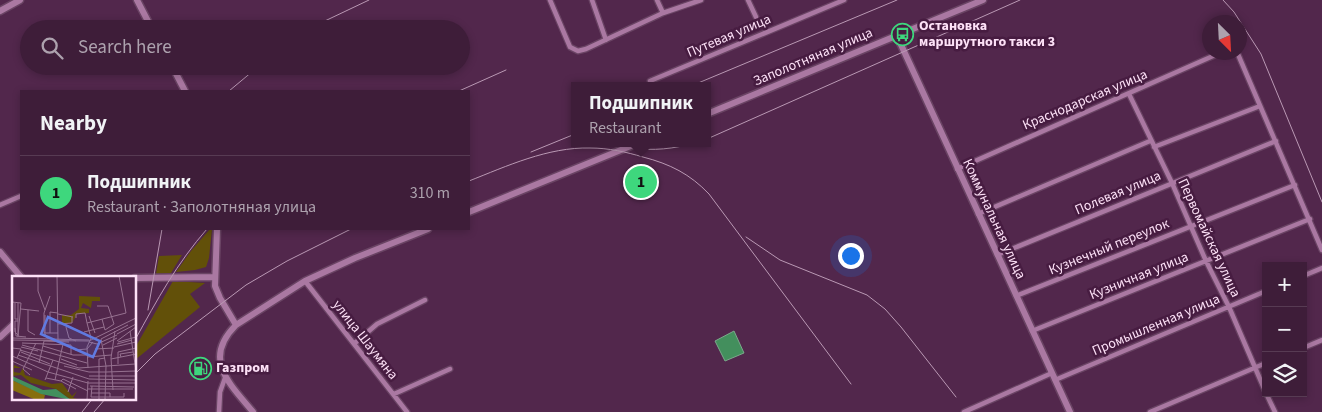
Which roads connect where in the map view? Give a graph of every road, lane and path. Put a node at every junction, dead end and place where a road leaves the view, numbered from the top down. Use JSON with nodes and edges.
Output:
{"nodes":[{"id":1,"x":20,"y":0,"type":"edge"},
{"id":2,"x":137,"y":0,"type":"edge"},
{"id":3,"x":550,"y":0,"type":"edge"},
{"id":4,"x":592,"y":0,"type":"edge"},
{"id":5,"x":657,"y":0,"type":"edge"},
{"id":6,"x":700,"y":0,"type":"edge"},
{"id":7,"x":748,"y":0,"type":"edge"},
{"id":8,"x":844,"y":0,"type":"edge"},
{"id":9,"x":983,"y":0,"type":"edge"},
{"id":10,"x":0,"y":11,"type":"edge"},
{"id":11,"x":663,"y":13,"type":"junction"},
{"id":12,"x":756,"y":17,"type":"dead end"},
{"id":13,"x":147,"y":20,"type":"edge"},
{"id":14,"x":896,"y":36,"type":"junction"},
{"id":15,"x":606,"y":40,"type":"junction"},
{"id":16,"x":1204,"y":60,"type":"edge"},
{"id":17,"x":1240,"y":60,"type":"edge"},
{"id":18,"x":177,"y":75,"type":"edge"},
{"id":19,"x":650,"y":81,"type":"dead end"},
{"id":20,"x":184,"y":90,"type":"edge"},
{"id":21,"x":1129,"y":94,"type":"junction"},
{"id":22,"x":1260,"y":106,"type":"junction"},
{"id":23,"x":711,"y":112,"type":"edge"},
{"id":24,"x":1150,"y":141,"type":"junction"},
{"id":25,"x":1276,"y":141,"type":"junction"},
{"id":26,"x":628,"y":147,"type":"edge"},
{"id":27,"x":1154,"y":147,"type":"junction"},
{"id":28,"x":957,"y":169,"type":"junction"},
{"id":29,"x":1172,"y":183,"type":"junction"},
{"id":30,"x":1295,"y":185,"type":"junction"},
{"id":31,"x":20,"y":196,"type":"edge"},
{"id":32,"x":0,"y":205,"type":"edge"},
{"id":33,"x":470,"y":212,"type":"edge"},
{"id":34,"x":978,"y":214,"type":"junction"},
{"id":35,"x":1310,"y":220,"type":"junction"},
{"id":36,"x":1191,"y":226,"type":"junction"},
{"id":37,"x":217,"y":230,"type":"edge"},
{"id":38,"x":426,"y":230,"type":"edge"},
{"id":39,"x":1322,"y":250,"type":"edge"},
{"id":40,"x":0,"y":252,"type":"edge"},
{"id":41,"x":997,"y":255,"type":"junction"},
{"id":42,"x":1206,"y":261,"type":"junction"},
{"id":43,"x":1322,"y":268,"type":"edge"},
{"id":44,"x":1307,"y":274,"type":"edge"},
{"id":45,"x":20,"y":276,"type":"edge"},
{"id":46,"x":215,"y":277,"type":"junction"},
{"id":47,"x":136,"y":278,"type":"edge"},
{"id":48,"x":305,"y":281,"type":"junction"},
{"id":49,"x":1262,"y":293,"type":"edge"},
{"id":50,"x":1016,"y":296,"type":"junction"},
{"id":51,"x":424,"y":300,"type":"dead end"},
{"id":52,"x":1229,"y":307,"type":"junction"},
{"id":53,"x":236,"y":324,"type":"junction"},
{"id":54,"x":12,"y":326,"type":"edge"},
{"id":55,"x":1032,"y":331,"type":"junction"},
{"id":56,"x":0,"y":337,"type":"edge"},
{"id":57,"x":1322,"y":340,"type":"edge"},
{"id":58,"x":355,"y":343,"type":"junction"},
{"id":59,"x":1307,"y":346,"type":"edge"},
{"id":60,"x":1262,"y":365,"type":"edge"},
{"id":61,"x":1254,"y":368,"type":"junction"},
{"id":62,"x":450,"y":369,"type":"dead end"},
{"id":63,"x":1052,"y":373,"type":"junction"},
{"id":64,"x":225,"y":378,"type":"junction"},
{"id":65,"x":1055,"y":380,"type":"junction"},
{"id":66,"x":1262,"y":385,"type":"edge"},
{"id":67,"x":394,"y":394,"type":"junction"},
{"id":68,"x":1268,"y":397,"type":"edge"},
{"id":69,"x":219,"y":412,"type":"edge"},
{"id":70,"x":253,"y":412,"type":"edge"},
{"id":71,"x":407,"y":412,"type":"edge"},
{"id":72,"x":964,"y":412,"type":"edge"},
{"id":73,"x":1070,"y":412,"type":"edge"},
{"id":74,"x":1150,"y":412,"type":"edge"},
{"id":75,"x":1275,"y":412,"type":"edge"}],
"edges":[{"from":1,"to":10,"type":"main road"},
{"from":2,"to":13,"type":"main road"},
{"from":3,"to":15,"type":"street"},
{"from":4,"to":15,"type":"street"},
{"from":5,"to":11,"type":"street"},
{"from":6,"to":11,"type":"street"},
{"from":7,"to":12,"type":"street"},
{"from":8,"to":19,"type":"street","name":"Путевая улица"},
{"from":9,"to":14,"type":"main road","name":"Заполотняная улица"},
{"from":11,"to":15,"type":"street"},
{"from":14,"to":23,"type":"main road","name":"Заполотняная улица"},
{"from":14,"to":28,"type":"main road","name":"Коммунальная улица"},
{"from":16,"to":21,"type":"street","name":"Краснодарская улица"},
{"from":17,"to":22,"type":"street"},
{"from":18,"to":20,"type":"main road"},
{"from":21,"to":24,"type":"street","name":"Первомайская улица"},
{"from":21,"to":28,"type":"street","name":"Краснодарская улица"},
{"from":22,"to":25,"type":"street"},
{"from":22,"to":27,"type":"street"},
{"from":24,"to":27,"type":"street","name":"Первомайская улица"},
{"from":24,"to":34,"type":"street"},
{"from":25,"to":29,"type":"street","name":"Полевая улица"},
{"from":25,"to":30,"type":"street"},
{"from":26,"to":33,"type":"main road"},
{"from":27,"to":29,"type":"street","name":"Первомайская улица"},
{"from":28,"to":34,"type":"main road","name":"Коммунальная улица"},
{"from":29,"to":36,"type":"street","name":"Первомайская улица"},
{"from":29,"to":41,"type":"street","name":"Полевая улица"},
{"from":30,"to":35,"type":"street"},
{"from":30,"to":36,"type":"street","name":"Кузнечный переулок"},
{"from":31,"to":32,"type":"street"},
{"from":34,"to":41,"type":"main road","name":"Коммунальная улица"},
{"from":35,"to":39,"type":"street"},
{"from":35,"to":42,"type":"street","name":"Кузничная улица"},
{"from":36,"to":42,"type":"street","name":"Первомайская улица"},
{"from":36,"to":50,"type":"street","name":"Кузнечный переулок"},
{"from":37,"to":46,"type":"main road"},
{"from":38,"to":48,"type":"main road"},
{"from":40,"to":45,"type":"main road"},
{"from":41,"to":50,"type":"main road","name":"Коммунальная улица"},
{"from":42,"to":52,"type":"street","name":"Первомайская улица"},
{"from":42,"to":55,"type":"street","name":"Кузничная улица"},
{"from":43,"to":44,"type":"street"},
{"from":46,"to":47,"type":"main road"},
{"from":46,"to":53,"type":"main road"},
{"from":48,"to":53,"type":"main road"},
{"from":48,"to":58,"type":"street","name":"улица Шаумяна"},
{"from":49,"to":52,"type":"street","name":"Промышленная улица"},
{"from":50,"to":55,"type":"main road","name":"Коммунальная улица"},
{"from":51,"to":58,"type":"street"},
{"from":52,"to":61,"type":"street","name":"Первомайская улица"},
{"from":52,"to":65,"type":"street","name":"Промышленная улица"},
{"from":53,"to":64,"type":"main road"},
{"from":54,"to":56,"type":"main road"},
{"from":55,"to":63,"type":"main road","name":"Коммунальная улица"},
{"from":57,"to":59,"type":"street"},
{"from":58,"to":67,"type":"street","name":"улица Шаумяна"},
{"from":60,"to":61,"type":"street"},
{"from":61,"to":66,"type":"street","name":"Первомайская улица"},
{"from":61,"to":74,"type":"street"},
{"from":62,"to":67,"type":"street"},
{"from":63,"to":65,"type":"main road","name":"Коммунальная улица"},
{"from":63,"to":72,"type":"street"},
{"from":64,"to":69,"type":"street"},
{"from":64,"to":70,"type":"main road"},
{"from":65,"to":73,"type":"main road","name":"Коммунальная улица"},
{"from":67,"to":71,"type":"street","name":"улица Шаумяна"},
{"from":68,"to":75,"type":"street","name":"Первомайская улица"}]}
